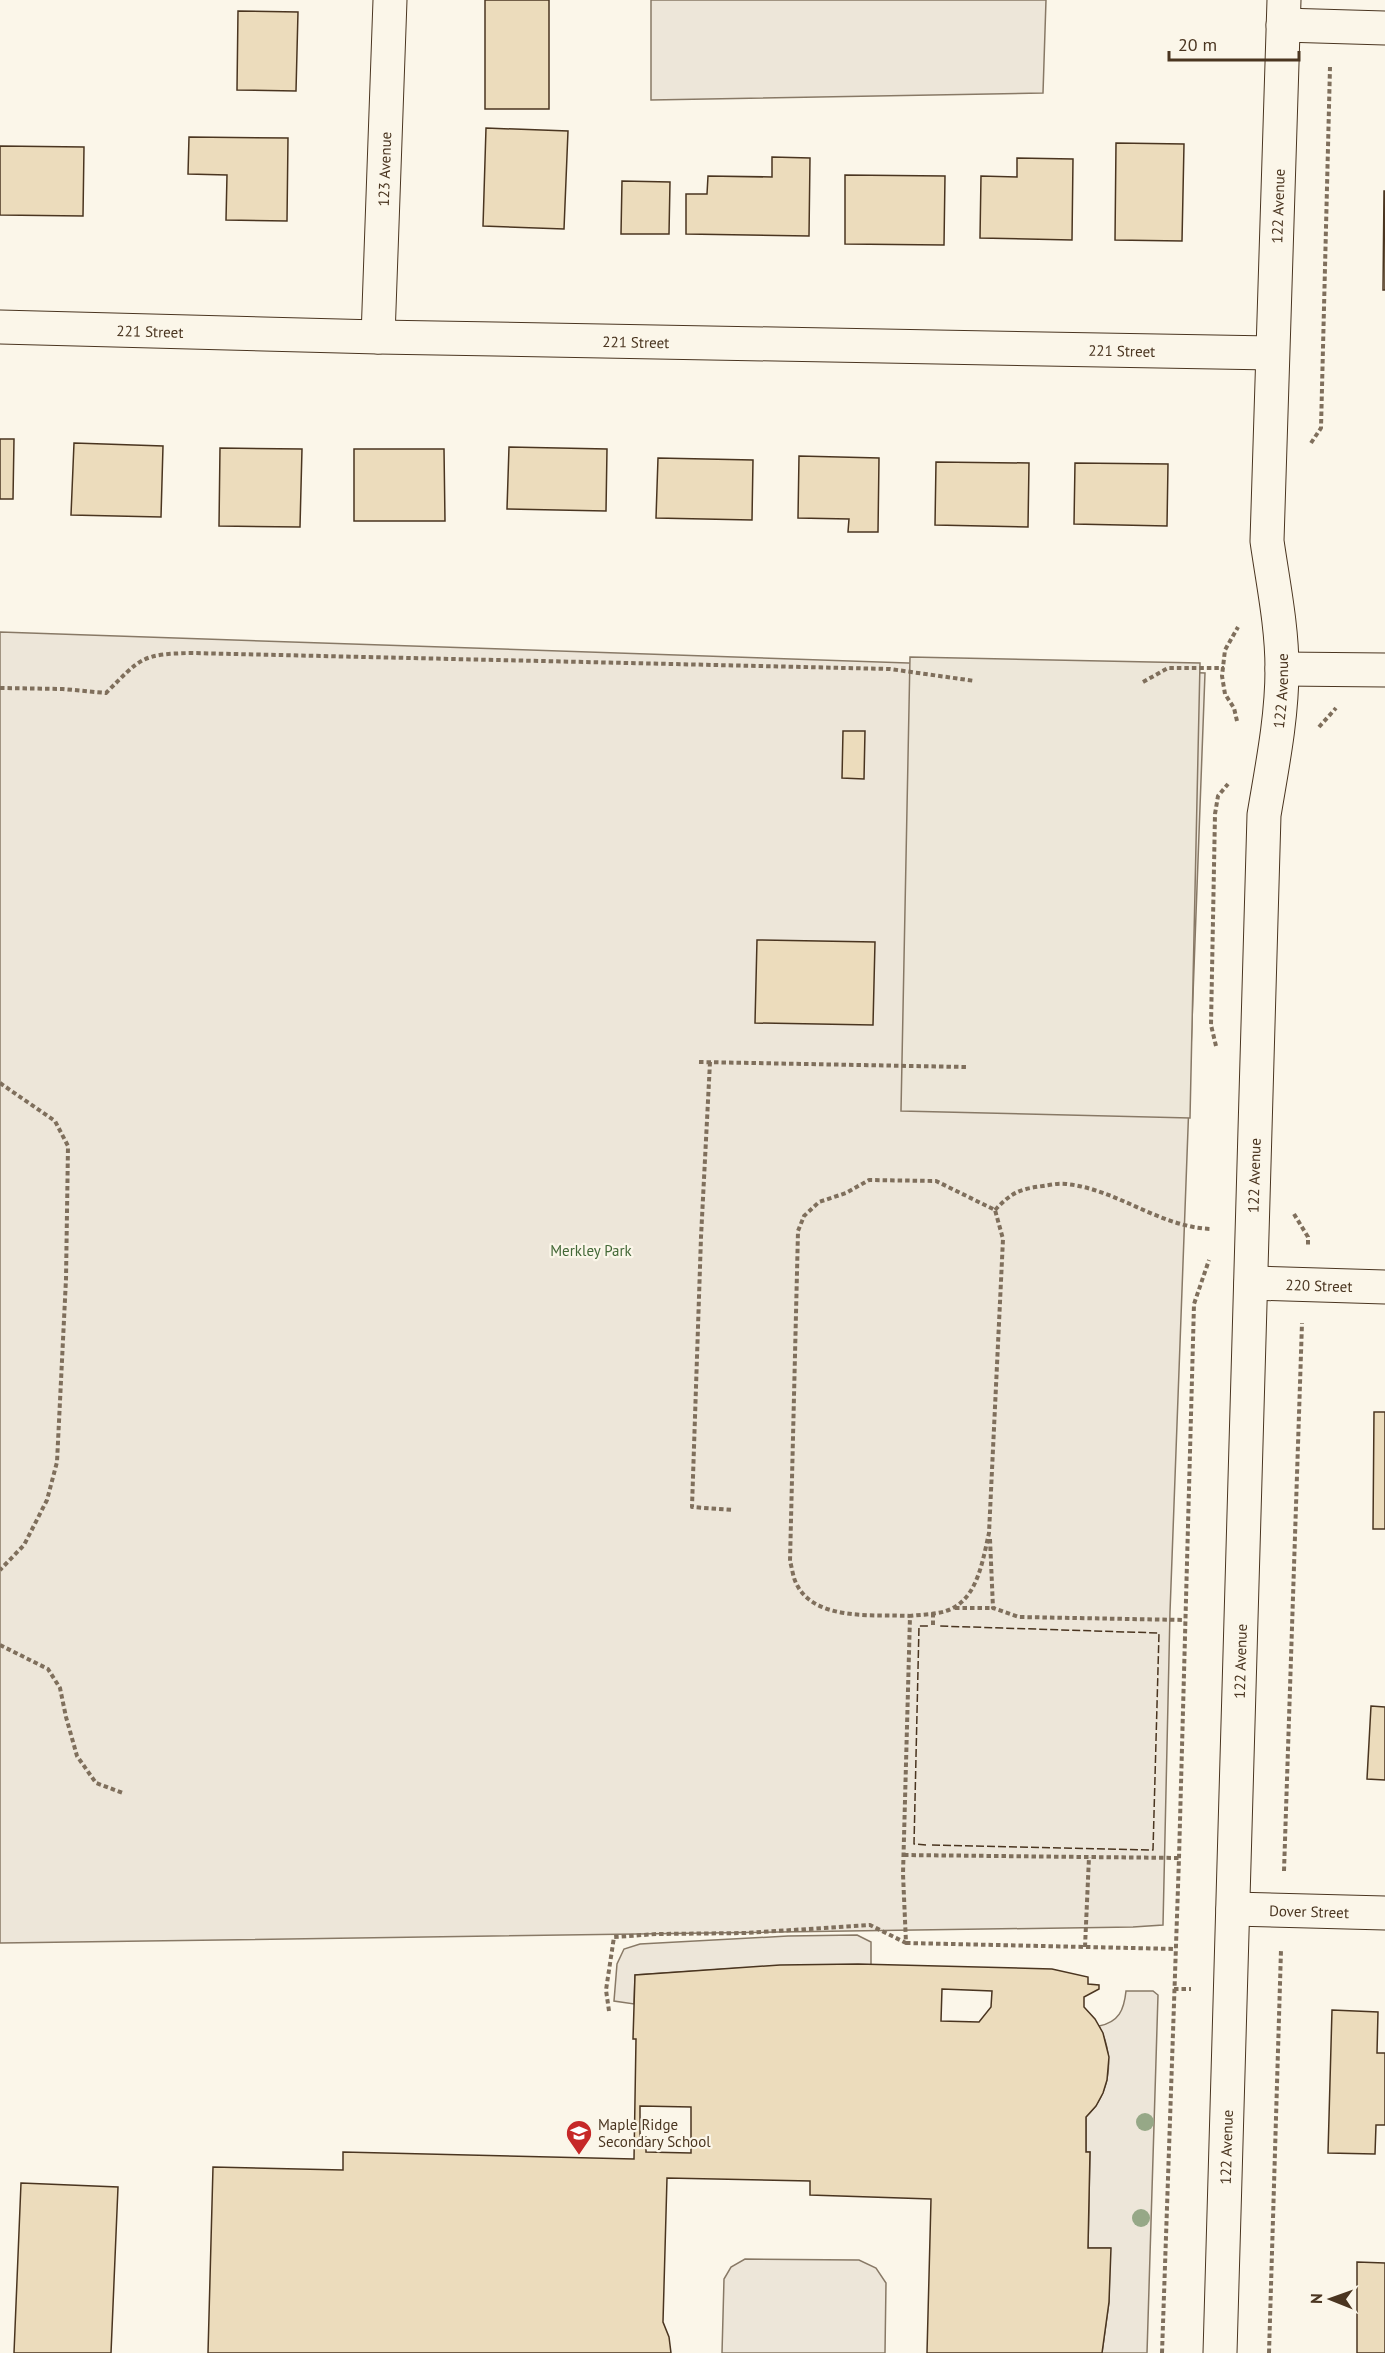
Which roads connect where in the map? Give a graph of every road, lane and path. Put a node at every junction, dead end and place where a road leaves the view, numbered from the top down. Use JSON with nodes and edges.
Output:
{"nodes":[{"id":1,"x":390,"y":0,"type":"edge"},
{"id":2,"x":1283,"y":13,"type":"edge"},
{"id":3,"x":1385,"y":28,"type":"edge"},
{"id":4,"x":1330,"y":70,"type":"dead end"},
{"id":5,"x":0,"y":327,"type":"edge"},
{"id":6,"x":378,"y":337,"type":"junction"},
{"id":7,"x":1272,"y":352,"type":"junction"},
{"id":8,"x":1306,"y":451,"type":"dead end"},
{"id":9,"x":1239,"y":624,"type":"dead end"},
{"id":10,"x":1224,"y":668,"type":"junction"},
{"id":11,"x":1282,"y":669,"type":"junction"},
{"id":12,"x":1385,"y":670,"type":"edge"},
{"id":13,"x":975,"y":681,"type":"dead end"},
{"id":14,"x":1143,"y":682,"type":"dead end"},
{"id":15,"x":0,"y":688,"type":"edge"},
{"id":16,"x":1239,"y":729,"type":"dead end"},
{"id":17,"x":1231,"y":780,"type":"dead end"},
{"id":18,"x":1219,"y":1057,"type":"dead end"},
{"id":19,"x":699,"y":1062,"type":"dead end"},
{"id":20,"x":710,"y":1062,"type":"junction"},
{"id":21,"x":966,"y":1067,"type":"dead end"},
{"id":22,"x":0,"y":1083,"type":"edge"},
{"id":23,"x":995,"y":1210,"type":"junction"},
{"id":24,"x":1212,"y":1219,"type":"dead end"},
{"id":25,"x":1211,"y":1229,"type":"junction"},
{"id":26,"x":1210,"y":1239,"type":"dead end"},
{"id":27,"x":1210,"y":1249,"type":"dead end"},
{"id":28,"x":1251,"y":1284,"type":"junction"},
{"id":29,"x":1385,"y":1287,"type":"edge"},
{"id":30,"x":1302,"y":1324,"type":"dead end"},
{"id":31,"x":733,"y":1510,"type":"dead end"},
{"id":32,"x":990,"y":1533,"type":"junction"},
{"id":33,"x":0,"y":1570,"type":"edge"},
{"id":34,"x":955,"y":1608,"type":"junction"},
{"id":35,"x":993,"y":1608,"type":"junction"},
{"id":36,"x":933,"y":1613,"type":"junction"},
{"id":37,"x":910,"y":1616,"type":"junction"},
{"id":38,"x":1185,"y":1620,"type":"junction"},
{"id":39,"x":933,"y":1626,"type":"dead end"},
{"id":40,"x":0,"y":1645,"type":"edge"},
{"id":41,"x":123,"y":1793,"type":"dead end"},
{"id":42,"x":904,"y":1855,"type":"junction"},
{"id":43,"x":1089,"y":1857,"type":"junction"},
{"id":44,"x":1179,"y":1858,"type":"junction"},
{"id":45,"x":1284,"y":1867,"type":"dead end"},
{"id":46,"x":1233,"y":1909,"type":"junction"},
{"id":47,"x":1385,"y":1913,"type":"edge"},
{"id":48,"x":1281,"y":1942,"type":"dead end"},
{"id":49,"x":906,"y":1943,"type":"junction"},
{"id":50,"x":1085,"y":1947,"type":"junction"},
{"id":51,"x":1176,"y":1949,"type":"junction"},
{"id":52,"x":609,"y":2012,"type":"dead end"},
{"id":53,"x":1162,"y":2353,"type":"edge"},
{"id":54,"x":1220,"y":2353,"type":"edge"},
{"id":55,"x":1269,"y":2353,"type":"edge"}],
"edges":[{"from":1,"to":6,"type":"street","name":"123 Avenue"},
{"from":2,"to":3,"type":"street"},
{"from":2,"to":7,"type":"street","name":"122 Avenue"},
{"from":4,"to":8,"type":"path"},
{"from":5,"to":6,"type":"street","name":"221 Street"},
{"from":6,"to":7,"type":"street","name":"221 Street"},
{"from":7,"to":11,"type":"street","name":"122 Avenue"},
{"from":9,"to":10,"type":"path"},
{"from":10,"to":14,"type":"path"},
{"from":10,"to":16,"type":"path"},
{"from":11,"to":12,"type":"street"},
{"from":11,"to":28,"type":"street","name":"122 Avenue"},
{"from":13,"to":15,"type":"path"},
{"from":17,"to":18,"type":"path"},
{"from":19,"to":20,"type":"path"},
{"from":20,"to":21,"type":"path"},
{"from":20,"to":31,"type":"path"},
{"from":22,"to":33,"type":"path"},
{"from":23,"to":25,"type":"path"},
{"from":23,"to":32,"type":"path"},
{"from":23,"to":37,"type":"path"},
{"from":24,"to":25,"type":"path"},
{"from":25,"to":26,"type":"path"},
{"from":27,"to":38,"type":"path"},
{"from":28,"to":29,"type":"street","name":"220 Street"},
{"from":28,"to":46,"type":"street","name":"122 Avenue"},
{"from":30,"to":45,"type":"path"},
{"from":32,"to":34,"type":"path"},
{"from":32,"to":35,"type":"path"},
{"from":34,"to":35,"type":"path"},
{"from":34,"to":36,"type":"path"},
{"from":35,"to":38,"type":"path"},
{"from":36,"to":37,"type":"path"},
{"from":36,"to":39,"type":"path"},
{"from":37,"to":42,"type":"path"},
{"from":38,"to":44,"type":"path"},
{"from":40,"to":41,"type":"path"},
{"from":42,"to":43,"type":"path"},
{"from":42,"to":49,"type":"path"},
{"from":43,"to":44,"type":"path"},
{"from":43,"to":50,"type":"path"},
{"from":44,"to":51,"type":"path"},
{"from":46,"to":47,"type":"street","name":"Dover Street"},
{"from":46,"to":54,"type":"street","name":"122 Avenue"},
{"from":48,"to":55,"type":"path"},
{"from":49,"to":50,"type":"path"},
{"from":49,"to":52,"type":"path"},
{"from":50,"to":51,"type":"path"},
{"from":51,"to":53,"type":"path"}]}
